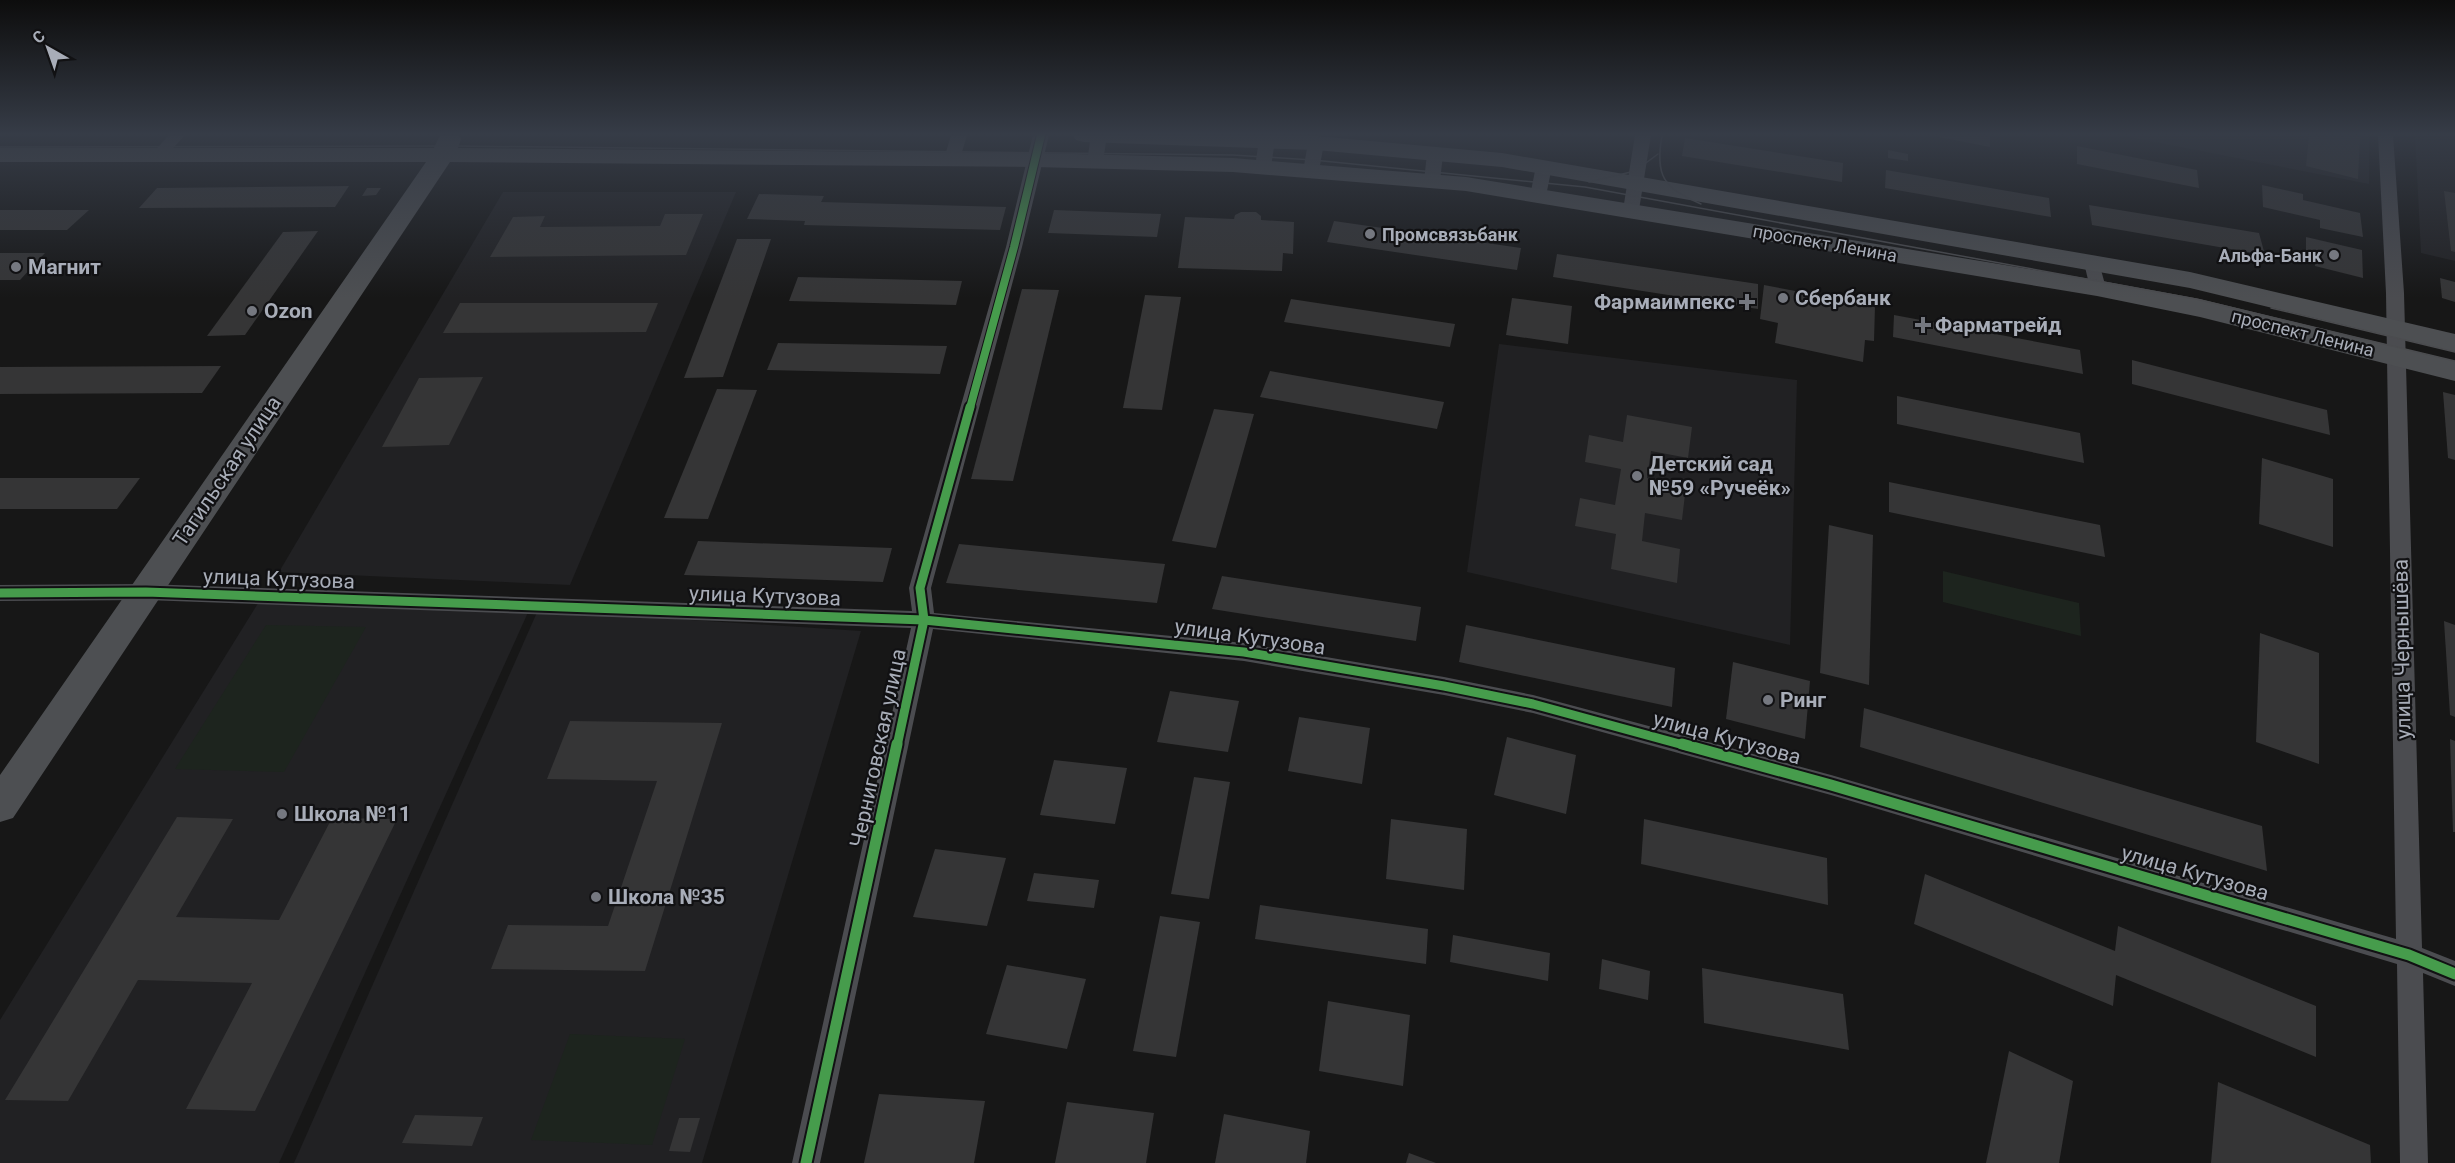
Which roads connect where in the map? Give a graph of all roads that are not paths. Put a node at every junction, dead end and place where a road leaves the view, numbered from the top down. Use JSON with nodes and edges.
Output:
{"nodes":[{"id":1,"x":417,"y":189,"type":"edge"},
{"id":2,"x":1028,"y":189,"type":"edge"},
{"id":3,"x":1490,"y":189,"type":"edge"},
{"id":4,"x":1539,"y":189,"type":"edge"},
{"id":5,"x":1634,"y":189,"type":"edge"},
{"id":6,"x":1676,"y":189,"type":"edge"},
{"id":7,"x":2389,"y":189,"type":"edge"},
{"id":8,"x":1538,"y":196,"type":"junction"},
{"id":9,"x":1631,"y":210,"type":"junction"},
{"id":10,"x":2092,"y":263,"type":"junction"},
{"id":11,"x":2097,"y":288,"type":"junction"},
{"id":12,"x":2396,"y":328,"type":"junction"},
{"id":13,"x":2455,"y":343,"type":"edge"},
{"id":14,"x":2394,"y":355,"type":"junction"},
{"id":15,"x":2455,"y":371,"type":"edge"},
{"id":16,"x":146,"y":592,"type":"junction"},
{"id":17,"x":0,"y":593,"type":"edge"},
{"id":18,"x":924,"y":620,"type":"junction"},
{"id":19,"x":0,"y":806,"type":"edge"},
{"id":20,"x":2409,"y":955,"type":"junction"},
{"id":21,"x":2455,"y":974,"type":"edge"},
{"id":22,"x":806,"y":1163,"type":"edge"},
{"id":23,"x":2414,"y":1163,"type":"edge"}],
"edges":[{"from":1,"to":16,"type":"main road","name":"Тагильская улица"},
{"from":2,"to":18,"type":"street","name":"Черниговская улица"},
{"from":3,"to":8,"type":"main road","name":"проспект Ленина"},
{"from":4,"to":8,"type":"street"},
{"from":5,"to":9,"type":"street"},
{"from":6,"to":10,"type":"main road","name":"проспект Ленина"},
{"from":7,"to":12,"type":"street","name":"улица Чернышёва"},
{"from":8,"to":9,"type":"main road","name":"проспект Ленина"},
{"from":9,"to":11,"type":"main road","name":"проспект Ленина"},
{"from":10,"to":11,"type":"street"},
{"from":10,"to":12,"type":"main road","name":"проспект Ленина"},
{"from":11,"to":14,"type":"main road","name":"проспект Ленина"},
{"from":12,"to":13,"type":"main road","name":"проспект Ленина"},
{"from":12,"to":14,"type":"street","name":"улица Чернышёва"},
{"from":14,"to":15,"type":"main road","name":"проспект Ленина"},
{"from":14,"to":20,"type":"street","name":"улица Чернышёва"},
{"from":16,"to":17,"type":"street","name":"улица Кутузова"},
{"from":16,"to":18,"type":"street","name":"улица Кутузова"},
{"from":16,"to":19,"type":"main road","name":"Тагильская улица"},
{"from":18,"to":20,"type":"street","name":"улица Кутузова"},
{"from":18,"to":22,"type":"street","name":"Черниговская улица"},
{"from":20,"to":21,"type":"street","name":"улица Кутузова"},
{"from":20,"to":23,"type":"street","name":"улица Чернышёва"}]}
